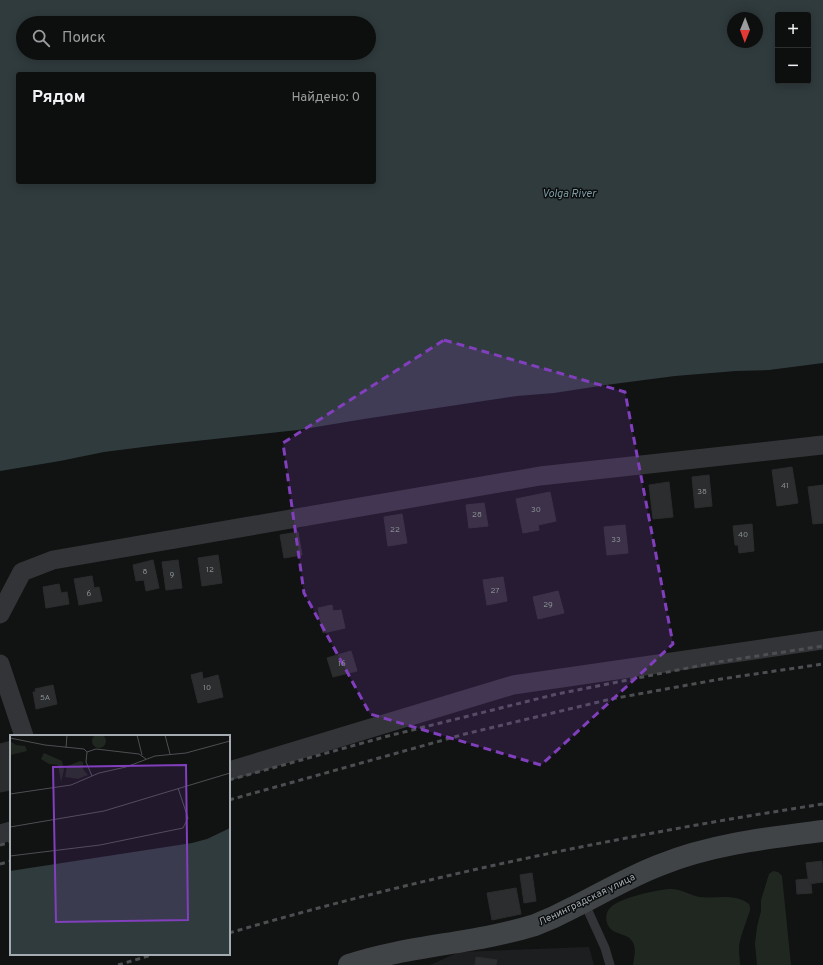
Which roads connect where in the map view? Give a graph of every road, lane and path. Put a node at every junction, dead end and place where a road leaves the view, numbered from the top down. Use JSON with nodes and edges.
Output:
{"nodes":[{"id":1,"x":823,"y":445,"type":"edge"},
{"id":2,"x":0,"y":614,"type":"edge"},
{"id":3,"x":823,"y":640,"type":"edge"},
{"id":4,"x":0,"y":664,"type":"edge"},
{"id":5,"x":24,"y":735,"type":"edge"},
{"id":6,"x":230,"y":771,"type":"edge"},
{"id":7,"x":10,"y":831,"type":"edge"},
{"id":8,"x":823,"y":831,"type":"edge"},
{"id":9,"x":0,"y":834,"type":"edge"},
{"id":10,"x":584,"y":902,"type":"junction"},
{"id":11,"x":349,"y":965,"type":"edge"},
{"id":12,"x":610,"y":965,"type":"edge"}],
"edges":[{"from":1,"to":2,"type":"street"},
{"from":3,"to":6,"type":"street"},
{"from":4,"to":5,"type":"street"},
{"from":7,"to":9,"type":"street"},
{"from":8,"to":10,"type":"main road","name":"Ленинградская улица"},
{"from":10,"to":11,"type":"main road","name":"Ленинградская улица"},
{"from":10,"to":12,"type":"lane"}]}
